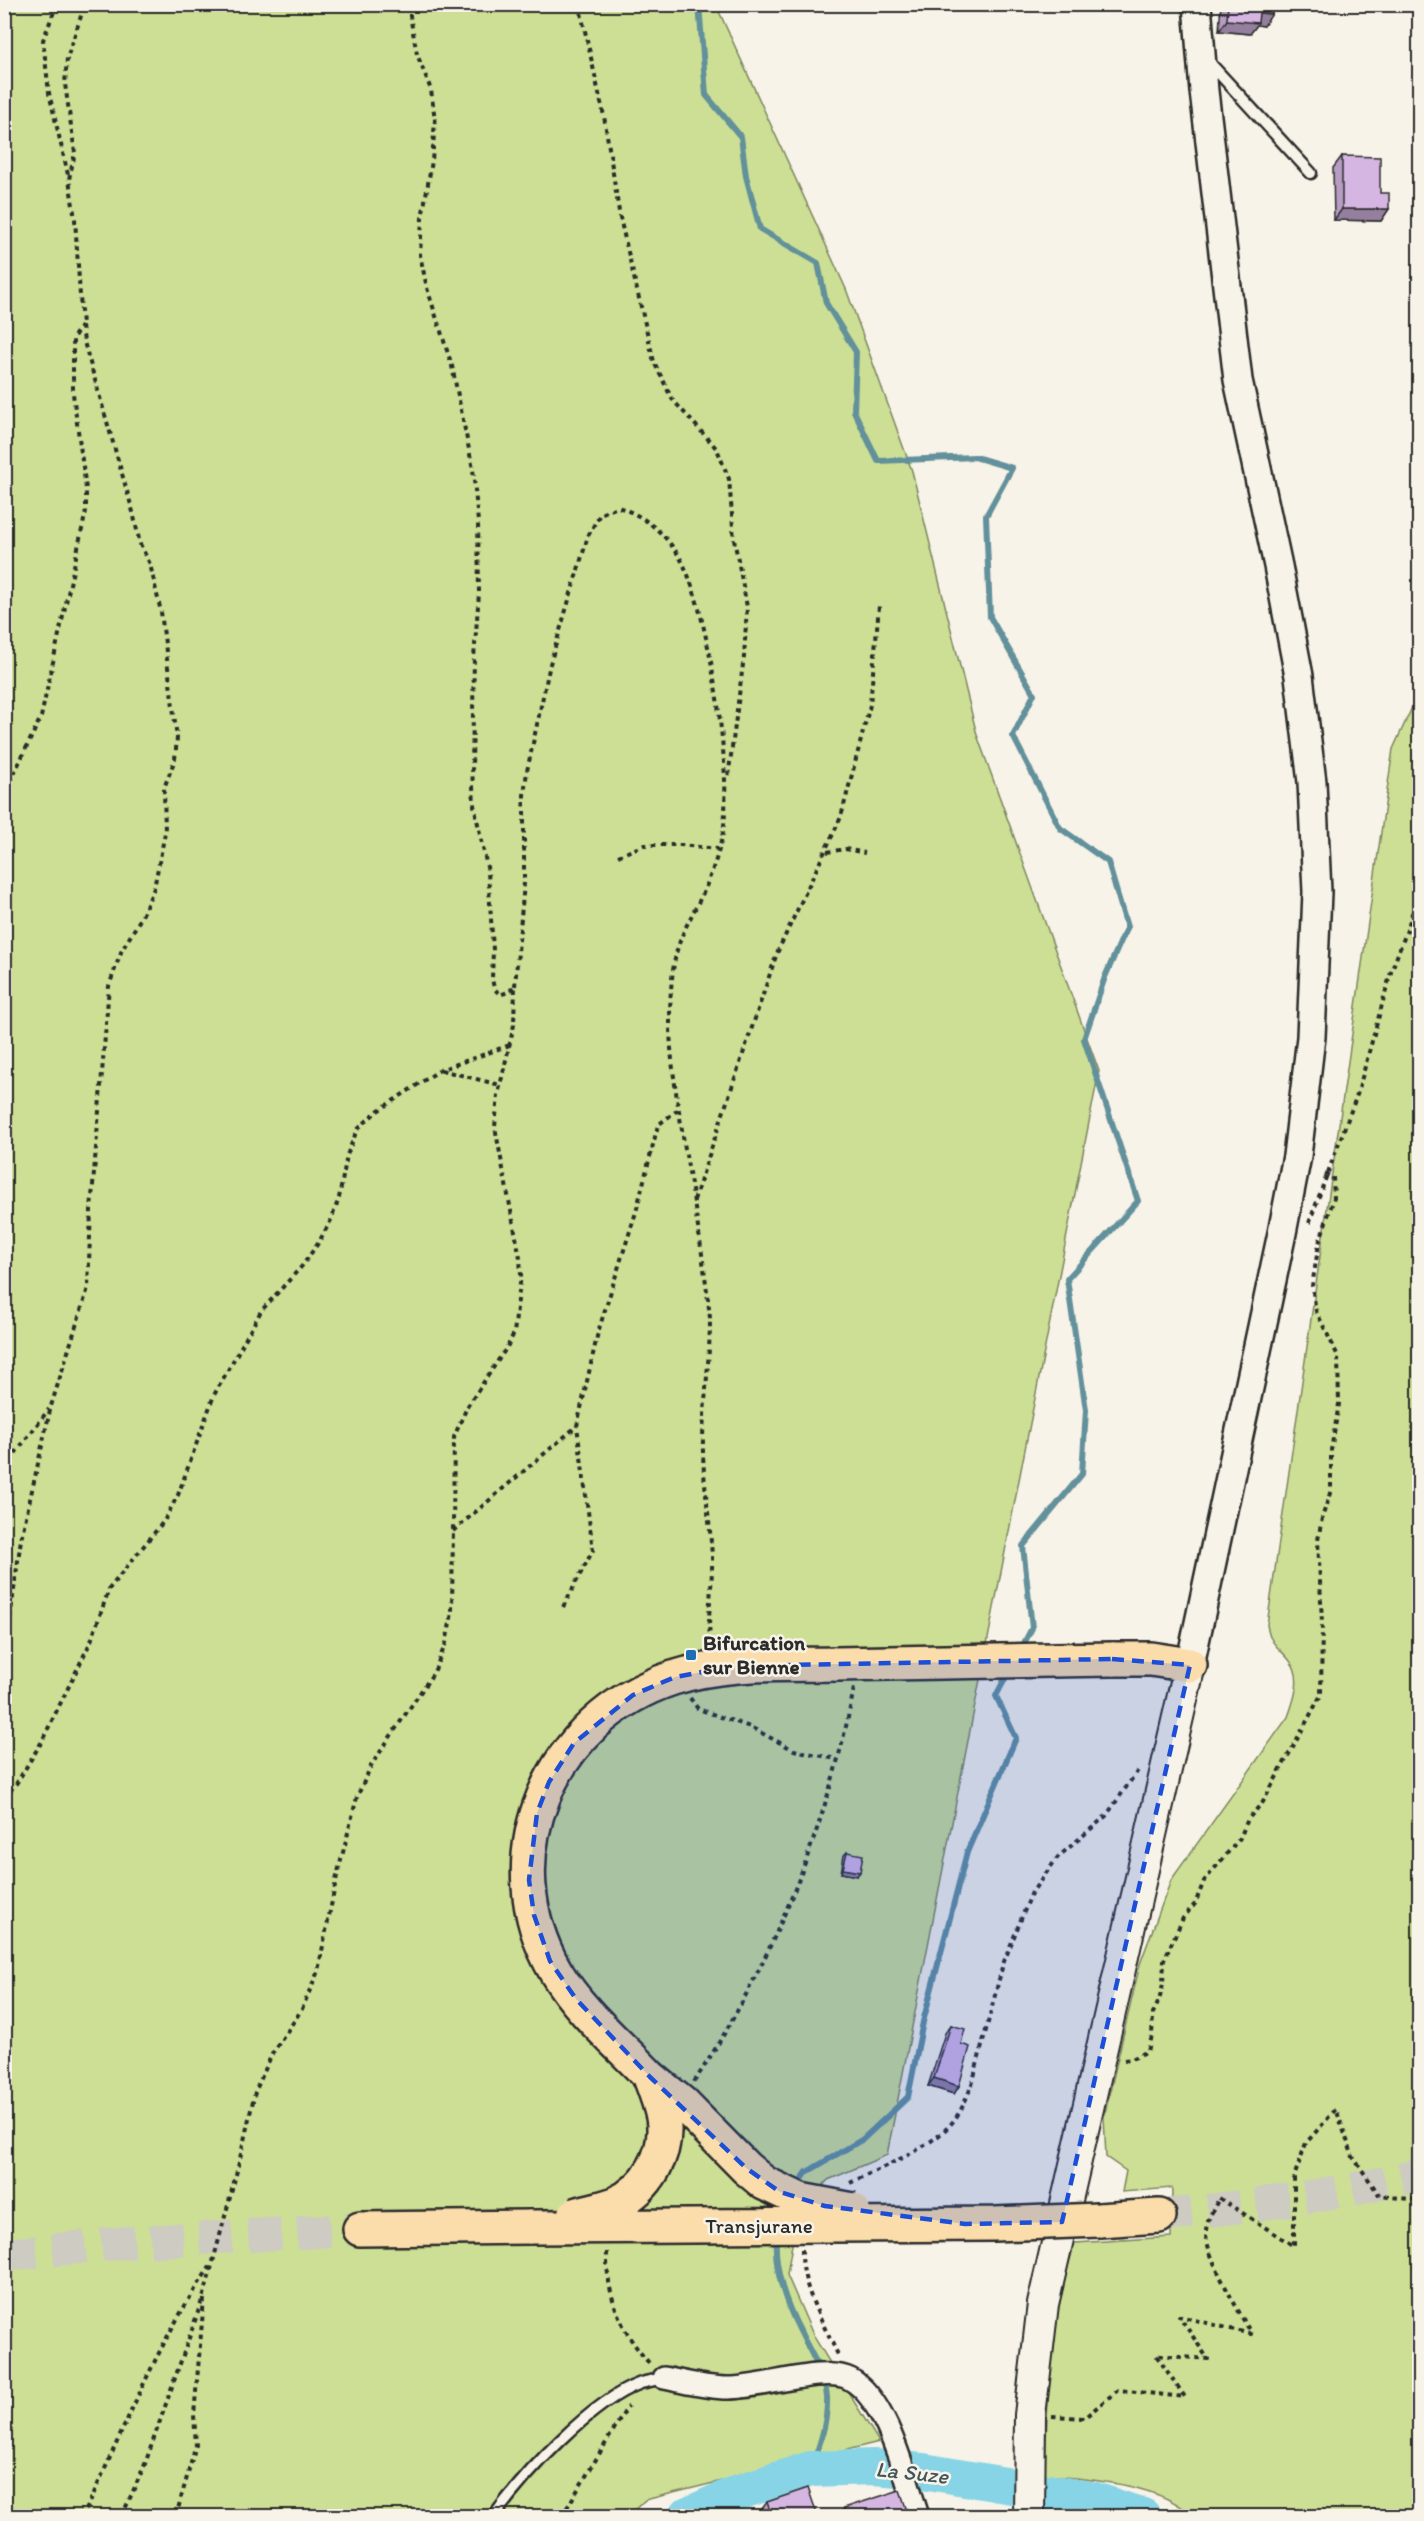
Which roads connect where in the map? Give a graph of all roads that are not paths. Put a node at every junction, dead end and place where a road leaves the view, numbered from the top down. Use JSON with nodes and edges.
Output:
{"nodes":[{"id":1,"x":1197,"y":4,"type":"edge"},
{"id":2,"x":1200,"y":52,"type":"junction"},
{"id":3,"x":1311,"y":173,"type":"dead end"},
{"id":4,"x":1190,"y":1665,"type":"junction"},
{"id":5,"x":650,"y":2077,"type":"junction"},
{"id":6,"x":1152,"y":2216,"type":"tunnel mouth"},
{"id":7,"x":965,"y":2224,"type":"junction"},
{"id":8,"x":531,"y":2227,"type":"junction"},
{"id":9,"x":360,"y":2229,"type":"tunnel mouth"},
{"id":10,"x":664,"y":2378,"type":"joint"},
{"id":11,"x":494,"y":2517,"type":"edge"},
{"id":12,"x":918,"y":2517,"type":"edge"},
{"id":13,"x":1029,"y":2517,"type":"edge"}],
"edges":[{"from":1,"to":2,"type":"street"},
{"from":2,"to":3,"type":"lane"},
{"from":2,"to":4,"type":"street"},
{"from":4,"to":5,"type":"main road","bridge":true},
{"from":4,"to":13,"type":"main road"},
{"from":5,"to":7,"type":"main road","bridge":true},
{"from":5,"to":8,"type":"main road","bridge":true},
{"from":6,"to":7,"type":"main road","name":"Transjurane","bridge":true},
{"from":7,"to":8,"type":"main road","name":"Transjurane","bridge":true},
{"from":8,"to":9,"type":"main road","name":"Transjurane"},
{"from":10,"to":11,"type":"lane"},
{"from":10,"to":12,"type":"street"}]}
